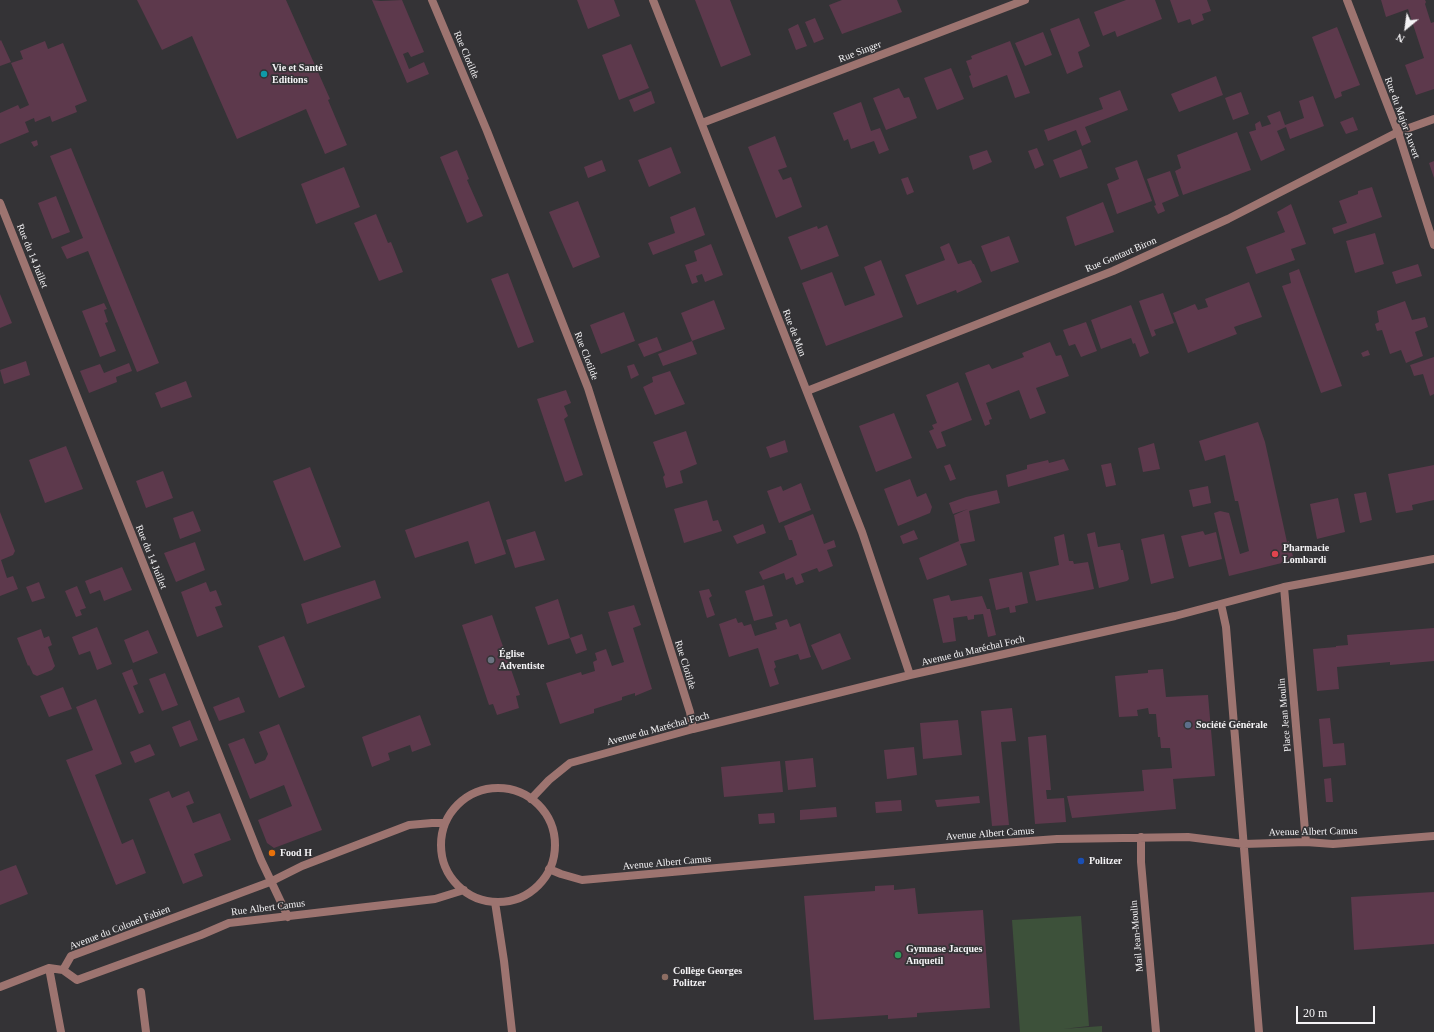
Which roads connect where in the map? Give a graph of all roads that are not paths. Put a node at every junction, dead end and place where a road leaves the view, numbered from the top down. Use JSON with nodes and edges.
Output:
{"nodes":[{"id":1,"x":432,"y":0,"type":"edge"},
{"id":2,"x":654,"y":0,"type":"edge"},
{"id":3,"x":1025,"y":0,"type":"edge"},
{"id":4,"x":1347,"y":0,"type":"edge"},
{"id":5,"x":1434,"y":119,"type":"edge"},
{"id":6,"x":702,"y":123,"type":"junction"},
{"id":7,"x":1398,"y":132,"type":"junction"},
{"id":8,"x":0,"y":203,"type":"edge"},
{"id":9,"x":1434,"y":245,"type":"edge"},
{"id":10,"x":807,"y":391,"type":"junction"},
{"id":11,"x":1434,"y":559,"type":"edge"},
{"id":12,"x":1284,"y":588,"type":"junction"},
{"id":13,"x":1222,"y":604,"type":"junction"},
{"id":14,"x":910,"y":675,"type":"junction"},
{"id":15,"x":693,"y":729,"type":"junction"},
{"id":16,"x":531,"y":799,"type":"junction"},
{"id":17,"x":445,"y":823,"type":"junction"},
{"id":18,"x":1434,"y":836,"type":"edge"},
{"id":19,"x":1141,"y":837,"type":"junction"},
{"id":20,"x":1306,"y":842,"type":"junction"},
{"id":21,"x":1244,"y":844,"type":"junction"},
{"id":22,"x":549,"y":869,"type":"junction"},
{"id":23,"x":270,"y":882,"type":"junction"},
{"id":24,"x":464,"y":890,"type":"junction"},
{"id":25,"x":496,"y":902,"type":"junction"},
{"id":26,"x":288,"y":917,"type":"junction"},
{"id":27,"x":49,"y":968,"type":"junction"},
{"id":28,"x":63,"y":970,"type":"junction"},
{"id":29,"x":0,"y":987,"type":"edge"},
{"id":30,"x":141,"y":992,"type":"dead end"},
{"id":31,"x":61,"y":1032,"type":"edge"},
{"id":32,"x":146,"y":1032,"type":"edge"},
{"id":33,"x":512,"y":1032,"type":"edge"},
{"id":34,"x":1156,"y":1032,"type":"edge"},
{"id":35,"x":1260,"y":1032,"type":"edge"}],
"edges":[{"from":1,"to":15,"type":"street","name":"Rue Clotilde"},
{"from":2,"to":6,"type":"street","name":"Rue de Mun"},
{"from":3,"to":6,"type":"street","name":"Rue Singer"},
{"from":4,"to":7,"type":"street","name":"Rue du Major Auvert"},
{"from":5,"to":7,"type":"street","name":"Rue Gontaut Biron"},
{"from":6,"to":10,"type":"street","name":"Rue de Mun"},
{"from":7,"to":9,"type":"street","name":"Rue du Major Auvert"},
{"from":7,"to":10,"type":"street","name":"Rue Gontaut Biron"},
{"from":8,"to":23,"type":"street","name":"Rue du 14 Juillet"},
{"from":10,"to":14,"type":"street","name":"Rue de Mun"},
{"from":11,"to":12,"type":"street","name":"Avenue du Maréchal Foch"},
{"from":12,"to":13,"type":"street","name":"Avenue du Maréchal Foch"},
{"from":12,"to":20,"type":"street","name":"Place Jean Moulin"},
{"from":13,"to":14,"type":"street","name":"Avenue du Maréchal Foch"},
{"from":13,"to":21,"type":"street"},
{"from":14,"to":15,"type":"street","name":"Avenue du Maréchal Foch"},
{"from":15,"to":16,"type":"street","name":"Avenue du Maréchal Foch"},
{"from":16,"to":17,"type":"street"},
{"from":16,"to":22,"type":"street"},
{"from":17,"to":23,"type":"street"},
{"from":17,"to":24,"type":"street"},
{"from":18,"to":20,"type":"street","name":"Avenue Albert Camus"},
{"from":19,"to":21,"type":"street","name":"Avenue Albert Camus"},
{"from":19,"to":22,"type":"street","name":"Avenue Albert Camus"},
{"from":19,"to":34,"type":"street","name":"Mail Jean-Moulin"},
{"from":20,"to":21,"type":"street","name":"Avenue Albert Camus"},
{"from":21,"to":35,"type":"street"},
{"from":22,"to":25,"type":"street"},
{"from":23,"to":26,"type":"street","name":"Rue du 14 Juillet"},
{"from":23,"to":28,"type":"street","name":"Avenue du Colonel Fabien"},
{"from":24,"to":25,"type":"street"},
{"from":24,"to":26,"type":"street","name":"Rue Albert Camus"},
{"from":25,"to":33,"type":"street"},
{"from":26,"to":28,"type":"street","name":"Rue Albert Camus"},
{"from":27,"to":28,"type":"street"},
{"from":27,"to":29,"type":"street"},
{"from":27,"to":31,"type":"street"},
{"from":30,"to":32,"type":"street"}]}
